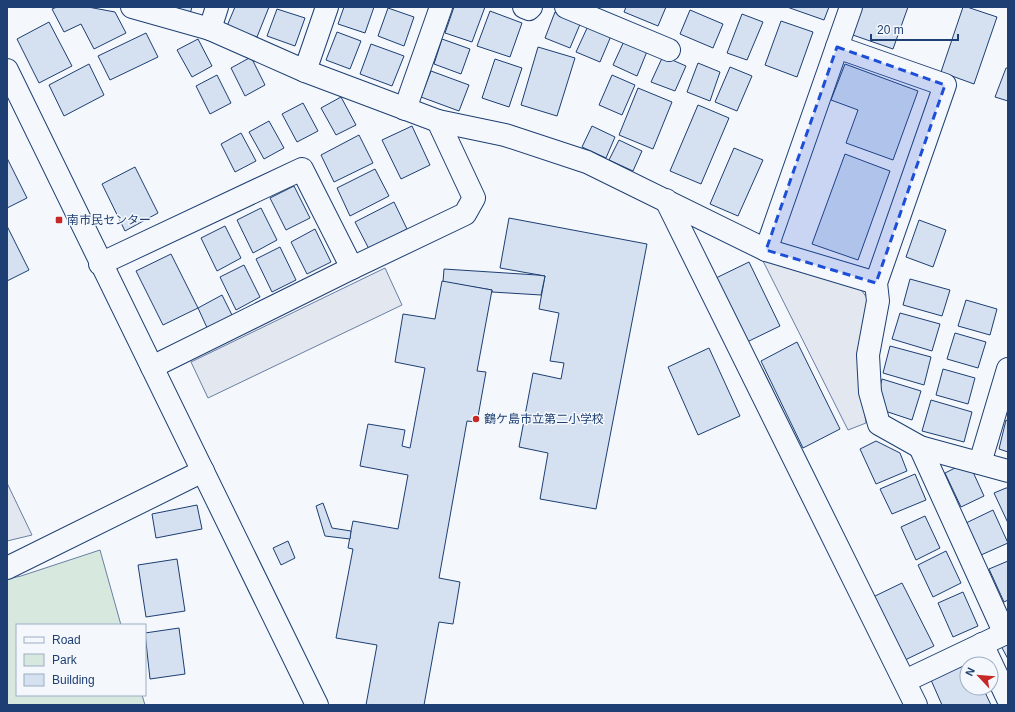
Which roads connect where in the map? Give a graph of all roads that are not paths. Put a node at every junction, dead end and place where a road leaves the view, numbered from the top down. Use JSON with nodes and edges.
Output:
{"nodes":[{"id":1,"x":132,"y":7,"type":"edge"},
{"id":2,"x":217,"y":7,"type":"edge"},
{"id":3,"x":327,"y":7,"type":"edge"},
{"id":4,"x":441,"y":7,"type":"edge"},
{"id":5,"x":524,"y":7,"type":"edge"},
{"id":6,"x":531,"y":7,"type":"edge"},
{"id":7,"x":566,"y":7,"type":"edge"},
{"id":8,"x":851,"y":7,"type":"edge"},
{"id":9,"x":210,"y":29,"type":"junction"},
{"id":10,"x":837,"y":47,"type":"junction"},
{"id":11,"x":669,"y":50,"type":"dead end"},
{"id":12,"x":7,"y":70,"type":"edge"},
{"id":13,"x":305,"y":71,"type":"junction"},
{"id":14,"x":405,"y":108,"type":"junction"},
{"id":15,"x":438,"y":121,"type":"junction"},
{"id":16,"x":666,"y":200,"type":"junction"},
{"id":17,"x":766,"y":250,"type":"junction"},
{"id":18,"x":100,"y":264,"type":"junction"},
{"id":19,"x":352,"y":268,"type":"junction"},
{"id":20,"x":876,"y":283,"type":"junction"},
{"id":21,"x":152,"y":367,"type":"junction"},
{"id":22,"x":1008,"y":369,"type":"edge"},
{"id":23,"x":920,"y":447,"type":"junction"},
{"id":24,"x":980,"y":463,"type":"junction"},
{"id":25,"x":203,"y":471,"type":"junction"},
{"id":26,"x":1008,"y":471,"type":"edge"},
{"id":27,"x":7,"y":568,"type":"edge"},
{"id":28,"x":1006,"y":633,"type":"edge"},
{"id":29,"x":982,"y":644,"type":"junction"},
{"id":30,"x":905,"y":681,"type":"junction"},
{"id":31,"x":1008,"y":699,"type":"edge"},
{"id":32,"x":317,"y":705,"type":"edge"},
{"id":33,"x":916,"y":705,"type":"edge"}],
"edges":[{"from":1,"to":9,"type":"street"},
{"from":2,"to":9,"type":"street"},
{"from":3,"to":13,"type":"street"},
{"from":4,"to":14,"type":"street"},
{"from":5,"to":6,"type":"street"},
{"from":7,"to":11,"type":"street"},
{"from":8,"to":10,"type":"street"},
{"from":9,"to":13,"type":"street"},
{"from":10,"to":17,"type":"street"},
{"from":10,"to":20,"type":"street"},
{"from":12,"to":18,"type":"street"},
{"from":13,"to":14,"type":"street"},
{"from":14,"to":15,"type":"street"},
{"from":15,"to":16,"type":"street"},
{"from":15,"to":19,"type":"street"},
{"from":16,"to":17,"type":"street"},
{"from":16,"to":30,"type":"street"},
{"from":17,"to":20,"type":"street"},
{"from":18,"to":19,"type":"street"},
{"from":18,"to":21,"type":"street"},
{"from":19,"to":21,"type":"street"},
{"from":20,"to":23,"type":"street"},
{"from":21,"to":25,"type":"street"},
{"from":22,"to":24,"type":"street"},
{"from":23,"to":24,"type":"street"},
{"from":23,"to":28,"type":"street"},
{"from":24,"to":26,"type":"street"},
{"from":25,"to":27,"type":"street"},
{"from":25,"to":32,"type":"street"},
{"from":28,"to":29,"type":"street"},
{"from":29,"to":30,"type":"street"},
{"from":29,"to":31,"type":"street"},
{"from":30,"to":33,"type":"street"}]}
